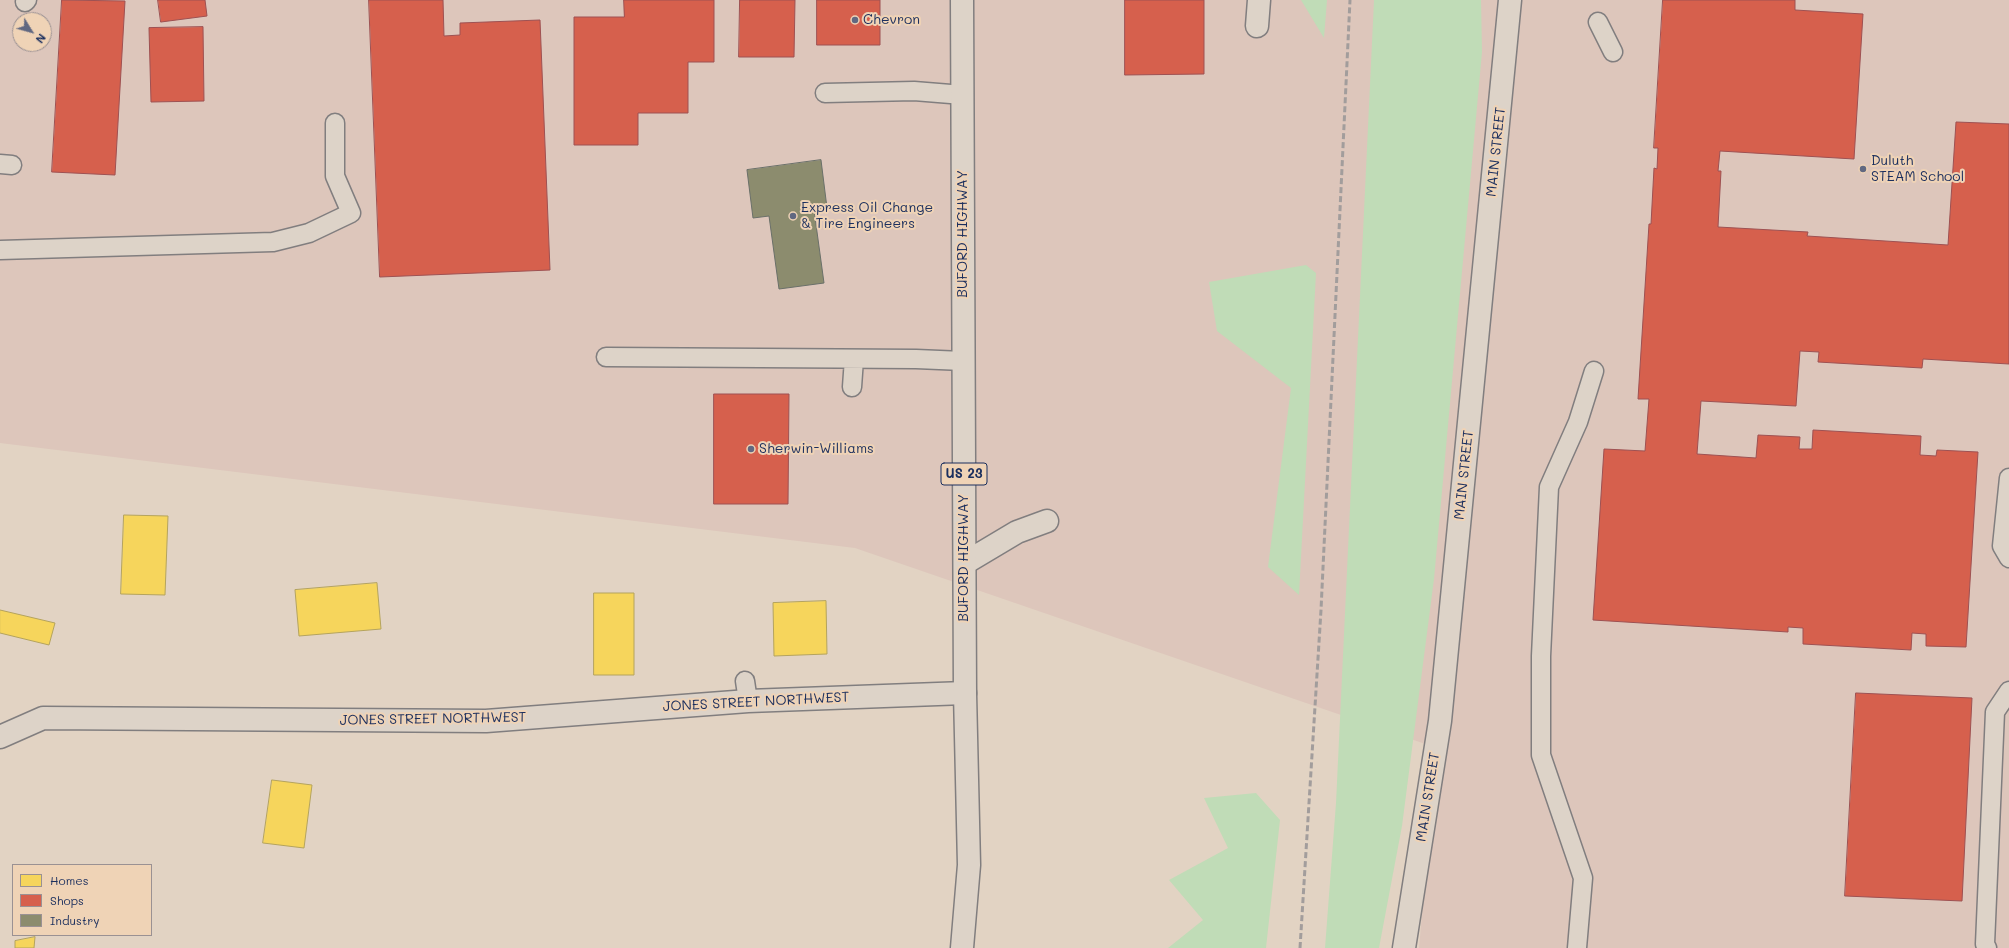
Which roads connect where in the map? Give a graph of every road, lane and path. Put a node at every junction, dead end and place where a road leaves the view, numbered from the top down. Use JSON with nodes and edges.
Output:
{"nodes":[{"id":1,"x":962,"y":0,"type":"edge"},
{"id":2,"x":1259,"y":0,"type":"edge"},
{"id":3,"x":1510,"y":0,"type":"edge"},
{"id":4,"x":1598,"y":22,"type":"dead end"},
{"id":5,"x":1257,"y":26,"type":"dead end"},
{"id":6,"x":1613,"y":52,"type":"dead end"},
{"id":7,"x":825,"y":93,"type":"dead end"},
{"id":8,"x":963,"y":94,"type":"junction"},
{"id":9,"x":334,"y":122,"type":"dead end"},
{"id":10,"x":0,"y":250,"type":"edge"},
{"id":11,"x":606,"y":357,"type":"dead end"},
{"id":12,"x":854,"y":359,"type":"junction"},
{"id":13,"x":963,"y":361,"type":"junction"},
{"id":14,"x":1594,"y":371,"type":"dead end"},
{"id":15,"x":852,"y":387,"type":"dead end"},
{"id":16,"x":2009,"y":478,"type":"edge"},
{"id":17,"x":1047,"y":520,"type":"dead end"},
{"id":18,"x":2009,"y":558,"type":"edge"},
{"id":19,"x":965,"y":563,"type":"junction"},
{"id":20,"x":2009,"y":691,"type":"edge"},
{"id":21,"x":965,"y":693,"type":"junction"},
{"id":22,"x":0,"y":737,"type":"edge"},
{"id":23,"x":962,"y":948,"type":"edge"},
{"id":24,"x":1404,"y":948,"type":"edge"},
{"id":25,"x":1577,"y":948,"type":"edge"},
{"id":26,"x":1987,"y":948,"type":"edge"}],
"edges":[{"from":1,"to":8,"type":"street","name":"BUFORD HIGHWAY","number":"US 23"},
{"from":2,"to":5,"type":"street"},
{"from":3,"to":24,"type":"street","name":"MAIN STREET"},
{"from":4,"to":6,"type":"lane"},
{"from":7,"to":8,"type":"lane"},
{"from":8,"to":13,"type":"street","name":"BUFORD HIGHWAY","number":"US 23"},
{"from":9,"to":10,"type":"lane"},
{"from":11,"to":12,"type":"lane"},
{"from":12,"to":13,"type":"lane"},
{"from":12,"to":15,"type":"lane"},
{"from":13,"to":19,"type":"street","name":"BUFORD HIGHWAY","number":"US 23"},
{"from":14,"to":25,"type":"lane"},
{"from":16,"to":18,"type":"lane"},
{"from":17,"to":19,"type":"street"},
{"from":19,"to":21,"type":"street","name":"BUFORD HIGHWAY","number":"US 23"},
{"from":20,"to":26,"type":"lane"},
{"from":21,"to":22,"type":"street","name":"JONES STREET NORTHWEST"},
{"from":21,"to":23,"type":"street","name":"BUFORD HIGHWAY","number":"US 23"}]}
